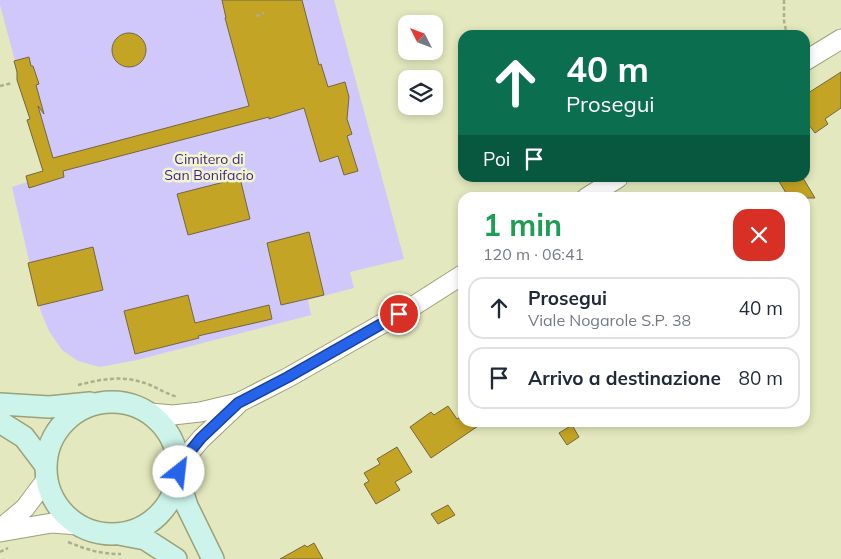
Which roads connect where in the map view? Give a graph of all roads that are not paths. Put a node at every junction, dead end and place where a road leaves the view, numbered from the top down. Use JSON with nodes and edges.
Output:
{"nodes":[{"id":1,"x":841,"y":39,"type":"edge"},
{"id":2,"x":810,"y":58,"type":"edge"},
{"id":3,"x":612,"y":182,"type":"edge"},
{"id":4,"x":596,"y":192,"type":"edge"},
{"id":5,"x":458,"y":278,"type":"edge"},
{"id":6,"x":97,"y":403,"type":"junction"},
{"id":7,"x":238,"y":403,"type":"junction"},
{"id":8,"x":0,"y":404,"type":"edge"},
{"id":9,"x":150,"y":413,"type":"junction"},
{"id":10,"x":0,"y":422,"type":"edge"},
{"id":11,"x":178,"y":471,"type":"junction"},
{"id":12,"x":46,"y":473,"type":"junction"},
{"id":13,"x":0,"y":530,"type":"edge"},
{"id":14,"x":71,"y":533,"type":"junction"},
{"id":15,"x":121,"y":544,"type":"junction"},
{"id":16,"x":176,"y":559,"type":"edge"},
{"id":17,"x":213,"y":559,"type":"edge"}],
"edges":[{"from":1,"to":2,"type":"street"},
{"from":3,"to":4,"type":"street"},
{"from":5,"to":7,"type":"street"},
{"from":6,"to":8,"type":"main road"},
{"from":6,"to":9,"type":"main road"},
{"from":6,"to":12,"type":"main road"},
{"from":7,"to":9,"type":"street"},
{"from":7,"to":11,"type":"street"},
{"from":9,"to":11,"type":"main road"},
{"from":10,"to":12,"type":"main road"},
{"from":11,"to":15,"type":"main road"},
{"from":11,"to":17,"type":"main road"},
{"from":12,"to":13,"type":"street"},
{"from":12,"to":14,"type":"main road"},
{"from":13,"to":14,"type":"street"},
{"from":14,"to":15,"type":"main road"},
{"from":15,"to":16,"type":"main road"}]}
